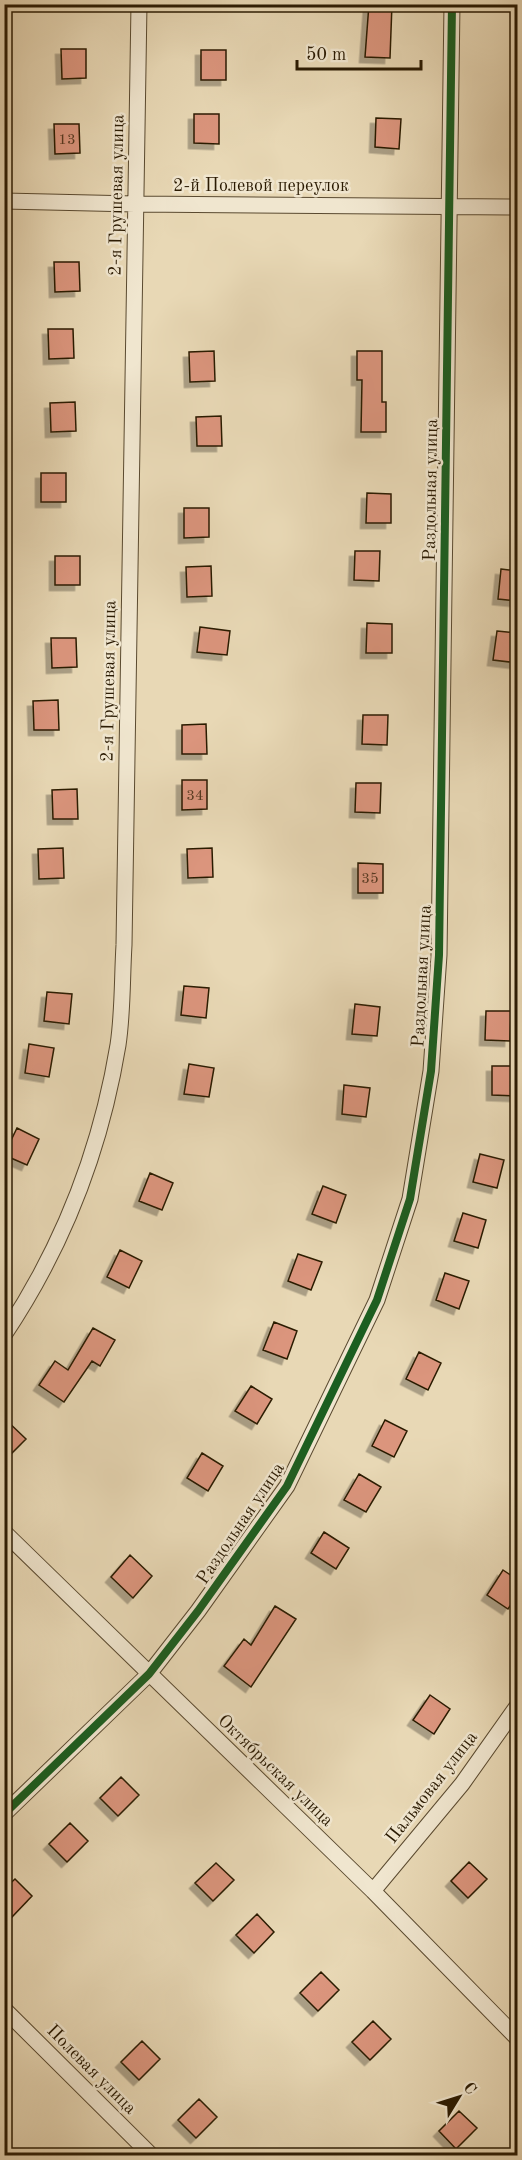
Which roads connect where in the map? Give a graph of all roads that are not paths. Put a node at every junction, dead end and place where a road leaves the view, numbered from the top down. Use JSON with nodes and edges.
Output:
{"nodes":[{"id":1,"x":139,"y":4,"type":"edge"},
{"id":2,"x":452,"y":4,"type":"edge"},
{"id":3,"x":4,"y":201,"type":"edge"},
{"id":4,"x":135,"y":204,"type":"junction"},
{"id":5,"x":448,"y":206,"type":"junction"},
{"id":6,"x":518,"y":207,"type":"edge"},
{"id":7,"x":4,"y":1335,"type":"edge"},
{"id":8,"x":4,"y":1532,"type":"edge"},
{"id":9,"x":149,"y":1674,"type":"junction"},
{"id":10,"x":518,"y":1705,"type":"edge"},
{"id":11,"x":4,"y":1814,"type":"edge"},
{"id":12,"x":373,"y":1891,"type":"junction"},
{"id":13,"x":4,"y":2009,"type":"edge"},
{"id":14,"x":518,"y":2040,"type":"edge"},
{"id":15,"x":152,"y":2156,"type":"edge"}],
"edges":[{"from":1,"to":4,"type":"street","name":"2-я Грушевая улица"},
{"from":2,"to":5,"type":"street","name":"Раздольная улица"},
{"from":3,"to":4,"type":"street","name":"2-й Полевой переулок"},
{"from":4,"to":5,"type":"street","name":"2-й Полевой переулок"},
{"from":4,"to":7,"type":"street","name":"2-я Грушевая улица"},
{"from":5,"to":6,"type":"street","name":"2-й Полевой переулок"},
{"from":5,"to":9,"type":"street","name":"Раздольная улица"},
{"from":8,"to":9,"type":"street","name":"Октябрьская улица"},
{"from":9,"to":11,"type":"street","name":"Раздольная улица"},
{"from":9,"to":12,"type":"street","name":"Октябрьская улица"},
{"from":10,"to":12,"type":"street","name":"Пальмовая улица"},
{"from":12,"to":14,"type":"street","name":"Октябрьская улица"},
{"from":13,"to":15,"type":"street","name":"Полевая улица"}]}
